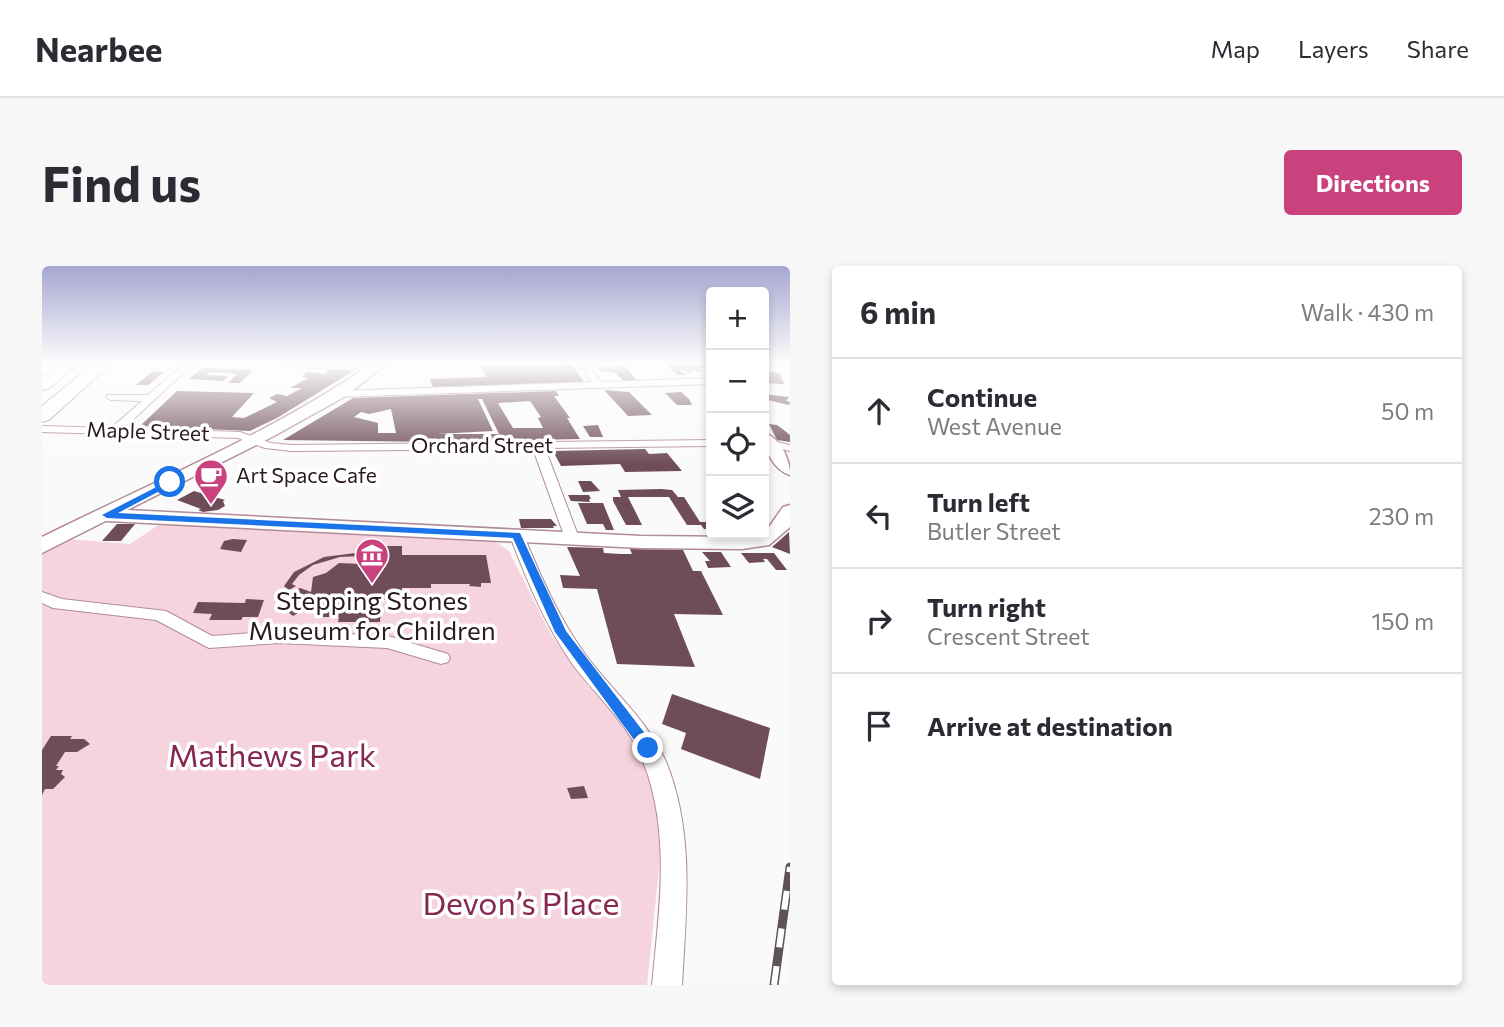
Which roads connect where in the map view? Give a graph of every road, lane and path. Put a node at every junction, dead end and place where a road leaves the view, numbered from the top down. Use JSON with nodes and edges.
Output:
{"nodes":[{"id":1,"x":64,"y":398,"type":"edge"},
{"id":2,"x":133,"y":398,"type":"edge"},
{"id":3,"x":150,"y":398,"type":"joint"},
{"id":4,"x":331,"y":398,"type":"edge"},
{"id":5,"x":42,"y":416,"type":"edge"},
{"id":6,"x":42,"y":429,"type":"edge"},
{"id":7,"x":114,"y":431,"type":"junction"},
{"id":8,"x":253,"y":439,"type":"junction"},
{"id":9,"x":769,"y":442,"type":"edge"},
{"id":10,"x":706,"y":443,"type":"edge"},
{"id":11,"x":538,"y":446,"type":"junction"},
{"id":12,"x":769,"y":446,"type":"edge"},
{"id":13,"x":790,"y":448,"type":"edge"},
{"id":14,"x":790,"y":470,"type":"edge"},
{"id":15,"x":790,"y":510,"type":"edge"},
{"id":16,"x":107,"y":515,"type":"junction"},
{"id":17,"x":517,"y":536,"type":"junction"},
{"id":18,"x":572,"y":538,"type":"junction"},
{"id":19,"x":42,"y":546,"type":"edge"},
{"id":20,"x":42,"y":597,"type":"edge"},
{"id":21,"x":441,"y":658,"type":"dead end"},
{"id":22,"x":667,"y":985,"type":"edge"}],
"edges":[{"from":1,"to":5,"type":"highway"},
{"from":2,"to":3,"type":"street"},
{"from":3,"to":7,"type":"street"},
{"from":4,"to":8,"type":"main road"},
{"from":6,"to":7,"type":"street","name":"Maple Street"},
{"from":7,"to":8,"type":"street","name":"Maple Street"},
{"from":8,"to":11,"type":"street","name":"Orchard Street"},
{"from":8,"to":16,"type":"main road"},
{"from":9,"to":13,"type":"street"},
{"from":10,"to":11,"type":"street","name":"Orchard Street"},
{"from":11,"to":18,"type":"street"},
{"from":12,"to":14,"type":"main road"},
{"from":15,"to":18,"type":"main road"},
{"from":16,"to":17,"type":"main road"},
{"from":16,"to":19,"type":"main road"},
{"from":17,"to":18,"type":"main road"},
{"from":17,"to":22,"type":"street"},
{"from":20,"to":21,"type":"street"}]}
